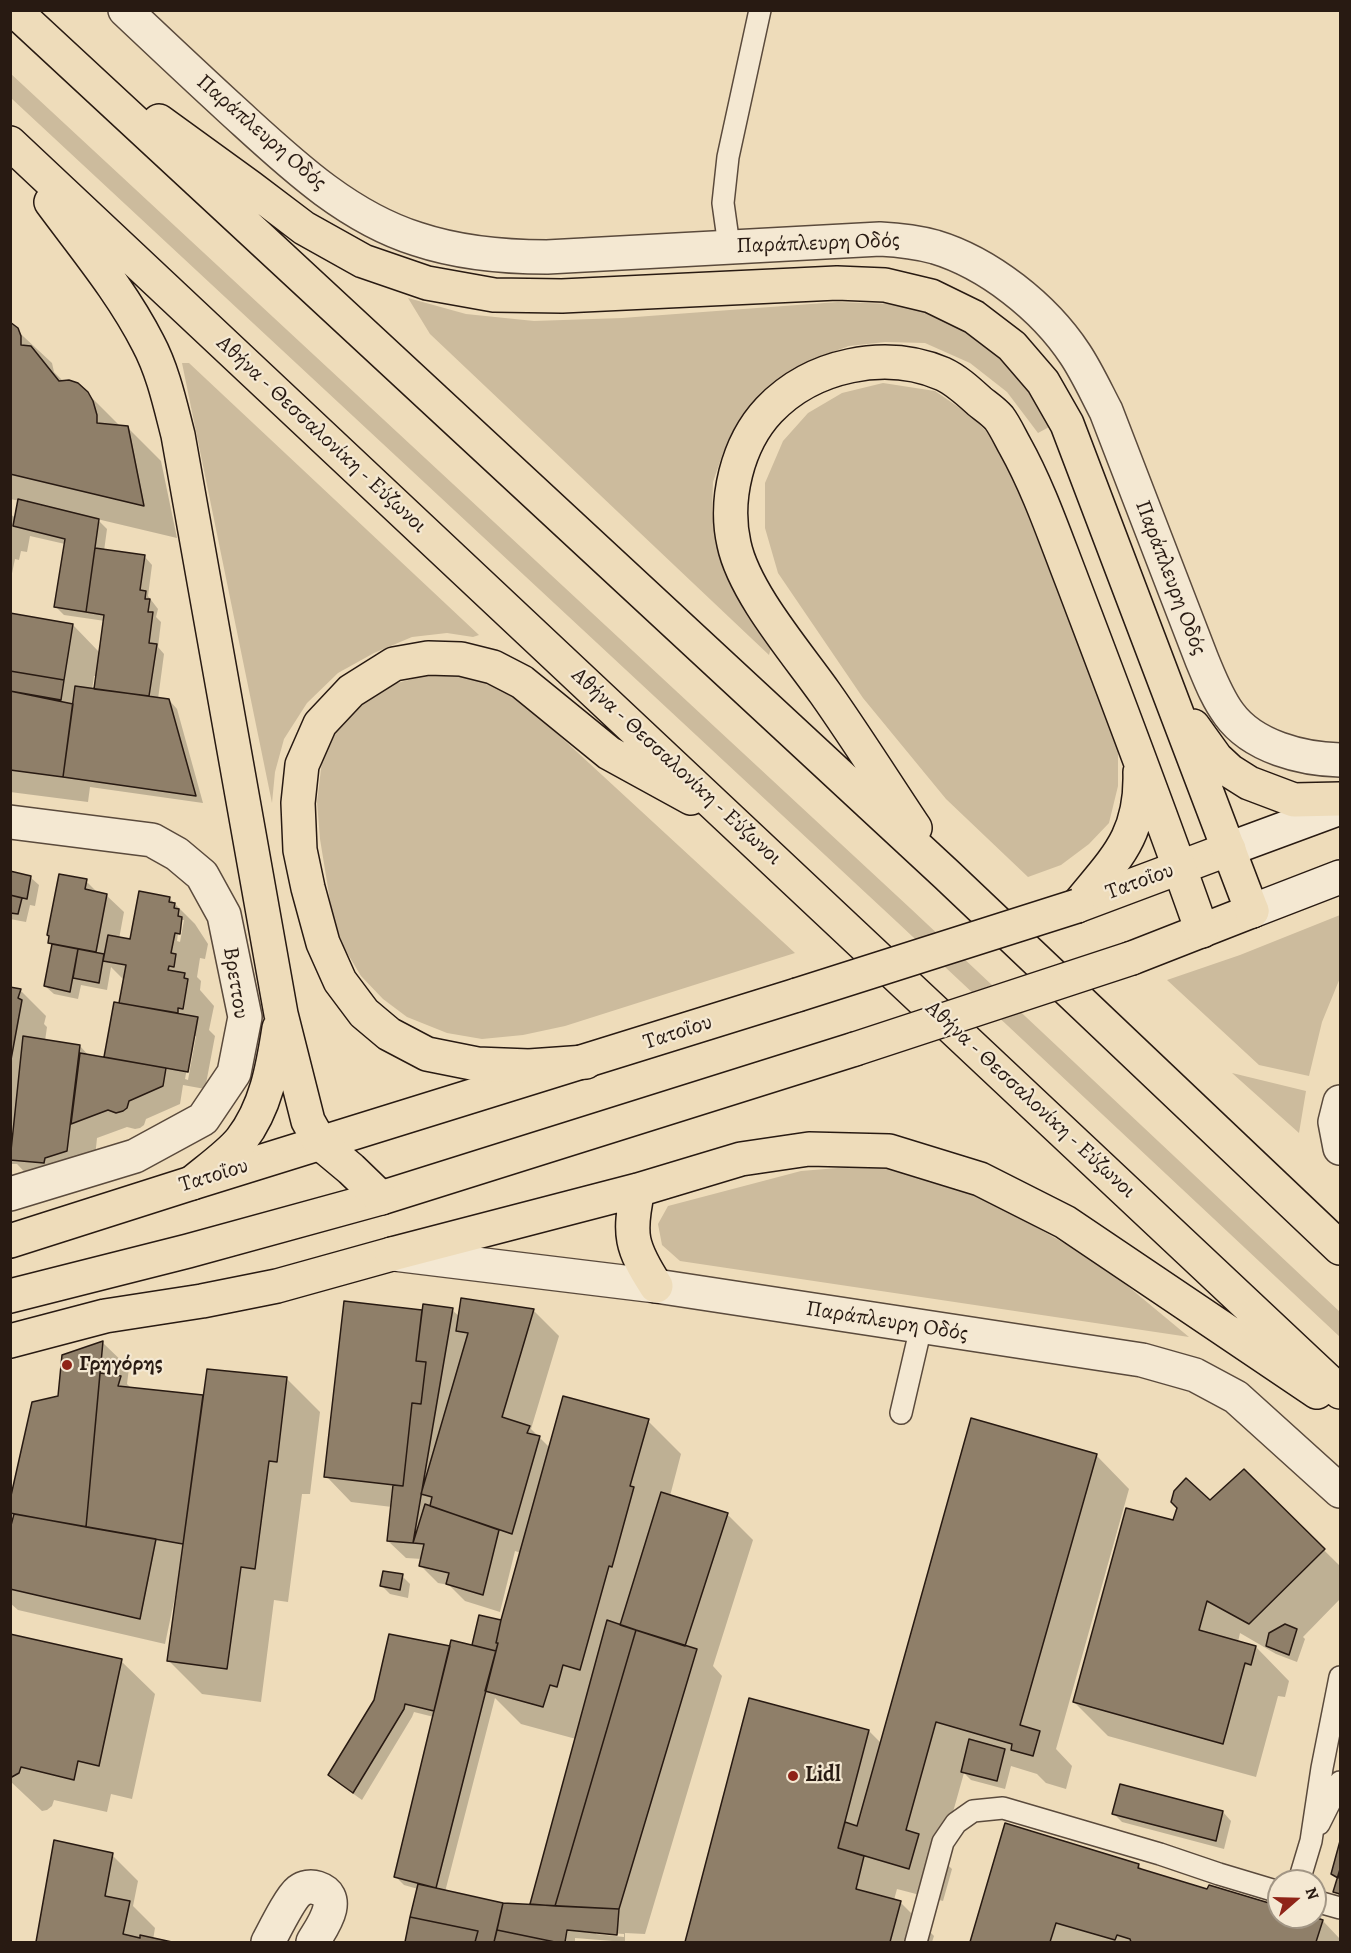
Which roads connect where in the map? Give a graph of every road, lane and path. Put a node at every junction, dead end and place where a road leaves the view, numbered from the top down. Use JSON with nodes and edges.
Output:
{"nodes":[{"id":1,"x":14,"y":10,"type":"edge"},
{"id":2,"x":125,"y":10,"type":"edge"},
{"id":3,"x":760,"y":10,"type":"edge"},
{"id":4,"x":43,"y":38,"type":"junction"},
{"id":5,"x":10,"y":143,"type":"edge"},
{"id":6,"x":10,"y":148,"type":"edge"},
{"id":7,"x":729,"y":246,"type":"junction"},
{"id":8,"x":1170,"y":693,"type":"junction"},
{"id":9,"x":1135,"y":744,"type":"junction"},
{"id":10,"x":1341,"y":760,"type":"edge"},
{"id":11,"x":1341,"y":799,"type":"edge"},
{"id":12,"x":1341,"y":808,"type":"edge"},
{"id":13,"x":732,"y":820,"type":"junction"},
{"id":14,"x":10,"y":822,"type":"edge"},
{"id":15,"x":1229,"y":849,"type":"junction"},
{"id":16,"x":1180,"y":867,"type":"junction"},
{"id":17,"x":946,"y":874,"type":"junction"},
{"id":18,"x":1341,"y":877,"type":"edge"},
{"id":19,"x":1077,"y":906,"type":"junction"},
{"id":20,"x":1252,"y":911,"type":"junction"},
{"id":21,"x":1202,"y":930,"type":"junction"},
{"id":22,"x":281,"y":1014,"type":"junction"},
{"id":23,"x":586,"y":1062,"type":"junction"},
{"id":24,"x":1341,"y":1102,"type":"edge"},
{"id":25,"x":321,"y":1144,"type":"junction"},
{"id":26,"x":1341,"y":1148,"type":"edge"},
{"id":27,"x":192,"y":1183,"type":"junction"},
{"id":28,"x":638,"y":1190,"type":"junction"},
{"id":29,"x":10,"y":1194,"type":"edge"},
{"id":30,"x":381,"y":1198,"type":"junction"},
{"id":31,"x":10,"y":1241,"type":"edge"},
{"id":32,"x":1341,"y":1248,"type":"edge"},
{"id":33,"x":392,"y":1254,"type":"junction"},
{"id":34,"x":656,"y":1286,"type":"junction"},
{"id":35,"x":10,"y":1296,"type":"edge"},
{"id":36,"x":921,"y":1327,"type":"junction"},
{"id":37,"x":10,"y":1341,"type":"edge"},
{"id":38,"x":1341,"y":1392,"type":"edge"},
{"id":39,"x":1341,"y":1408,"type":"edge"},
{"id":40,"x":901,"y":1413,"type":"dead end"},
{"id":41,"x":1341,"y":1491,"type":"edge"},
{"id":42,"x":1341,"y":1677,"type":"edge"},
{"id":43,"x":1341,"y":1782,"type":"edge"},
{"id":44,"x":1311,"y":1840,"type":"junction"},
{"id":45,"x":1303,"y":1869,"type":"edge"},
{"id":46,"x":1267,"y":1888,"type":"edge"},
{"id":47,"x":267,"y":1942,"type":"edge"},
{"id":48,"x":313,"y":1942,"type":"edge"},
{"id":49,"x":916,"y":1942,"type":"edge"}],
"edges":[{"from":1,"to":4,"type":"main road"},
{"from":2,"to":7,"type":"street","name":"Παράπλευρη Οδός"},
{"from":3,"to":7,"type":"lane"},
{"from":4,"to":8,"type":"main road"},
{"from":4,"to":17,"type":"main road"},
{"from":5,"to":13,"type":"main road","name":"Αθήνα - Θεσσαλονίκη - Εύζωνοι"},
{"from":6,"to":22,"type":"main road"},
{"from":7,"to":10,"type":"street","name":"Παράπλευρη Οδός"},
{"from":8,"to":11,"type":"main road"},
{"from":8,"to":15,"type":"main road"},
{"from":9,"to":16,"type":"main road"},
{"from":9,"to":17,"type":"main road"},
{"from":9,"to":19,"type":"main road"},
{"from":12,"to":15,"type":"street","name":"Τατοΐου"},
{"from":13,"to":23,"type":"main road"},
{"from":13,"to":38,"type":"main road","name":"Αθήνα - Θεσσαλονίκη - Εύζωνοι"},
{"from":14,"to":29,"type":"street","name":"Βρεττου"},
{"from":15,"to":16,"type":"main road","name":"Τατοΐου"},
{"from":15,"to":20,"type":"main road"},
{"from":16,"to":19,"type":"main road","name":"Τατοΐου"},
{"from":16,"to":21,"type":"main road"},
{"from":17,"to":32,"type":"main road"},
{"from":18,"to":20,"type":"street"},
{"from":19,"to":23,"type":"main road","name":"Τατοΐου","bridge":true},
{"from":20,"to":21,"type":"main road"},
{"from":21,"to":30,"type":"main road","bridge":true},
{"from":22,"to":25,"type":"main road"},
{"from":22,"to":27,"type":"main road"},
{"from":23,"to":25,"type":"main road","name":"Τατοΐου"},
{"from":24,"to":26,"type":"street"},
{"from":25,"to":27,"type":"main road","name":"Τατοΐου"},
{"from":25,"to":30,"type":"main road"},
{"from":27,"to":31,"type":"main road","name":"Τατοΐου"},
{"from":28,"to":33,"type":"main road"},
{"from":28,"to":34,"type":"main road"},
{"from":28,"to":39,"type":"main road"},
{"from":30,"to":35,"type":"main road"},
{"from":33,"to":34,"type":"street","name":"Παράπλευρη Οδός"},
{"from":33,"to":37,"type":"main road"},
{"from":34,"to":36,"type":"street","name":"Παράπλευρη Οδός"},
{"from":36,"to":40,"type":"lane"},
{"from":36,"to":41,"type":"street","name":"Παράπλευρη Οδός"},
{"from":42,"to":44,"type":"lane"},
{"from":43,"to":44,"type":"lane"},
{"from":44,"to":45,"type":"lane"},
{"from":46,"to":49,"type":"lane"},
{"from":47,"to":48,"type":"street"}]}
